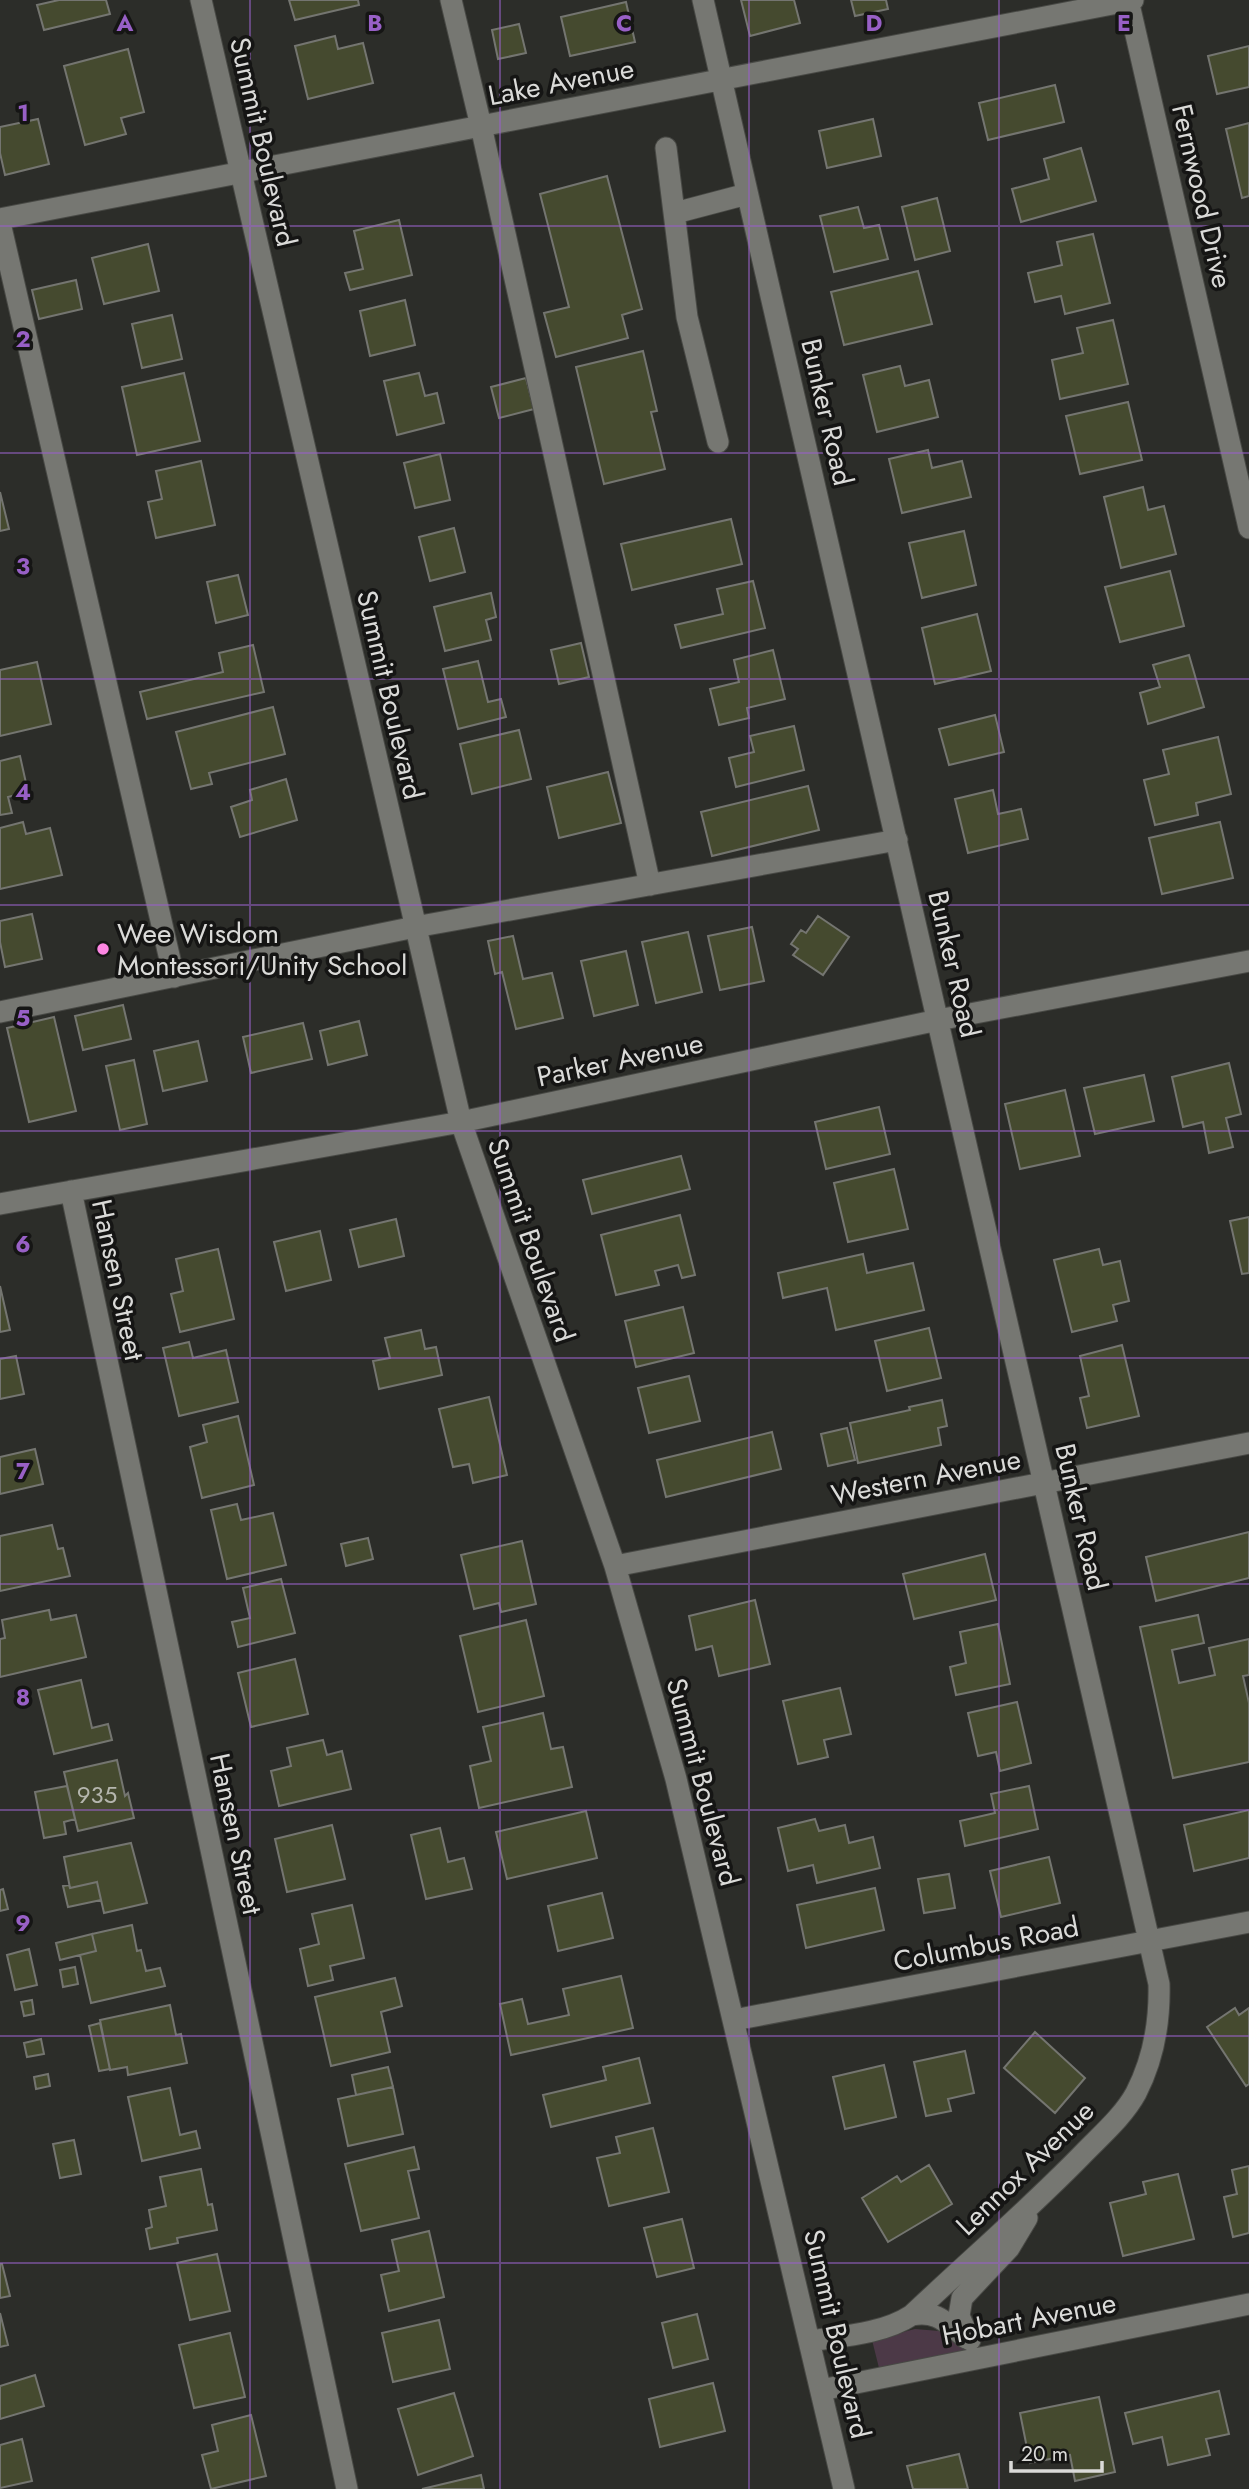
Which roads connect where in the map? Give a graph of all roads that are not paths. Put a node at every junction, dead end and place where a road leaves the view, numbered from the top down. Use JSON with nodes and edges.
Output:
{"nodes":[{"id":1,"x":201,"y":0,"type":"edge"},
{"id":2,"x":451,"y":0,"type":"edge"},
{"id":3,"x":703,"y":0,"type":"edge"},
{"id":4,"x":1130,"y":0,"type":"edge"},
{"id":5,"x":721,"y":79,"type":"junction"},
{"id":6,"x":481,"y":126,"type":"junction"},
{"id":7,"x":666,"y":148,"type":"dead end"},
{"id":8,"x":241,"y":172,"type":"junction"},
{"id":9,"x":747,"y":194,"type":"junction"},
{"id":10,"x":674,"y":214,"type":"junction"},
{"id":11,"x":0,"y":221,"type":"edge"},
{"id":12,"x":718,"y":442,"type":"dead end"},
{"id":13,"x":1249,"y":528,"type":"edge"},
{"id":14,"x":897,"y":840,"type":"junction"},
{"id":15,"x":650,"y":885,"type":"junction"},
{"id":16,"x":415,"y":927,"type":"junction"},
{"id":17,"x":1249,"y":961,"type":"edge"},
{"id":18,"x":174,"y":977,"type":"junction"},
{"id":19,"x":0,"y":1012,"type":"edge"},
{"id":20,"x":939,"y":1020,"type":"junction"},
{"id":21,"x":461,"y":1122,"type":"junction"},
{"id":22,"x":71,"y":1191,"type":"junction"},
{"id":23,"x":2,"y":1196,"type":"edge"},
{"id":24,"x":1249,"y":1443,"type":"edge"},
{"id":25,"x":1044,"y":1482,"type":"junction"},
{"id":26,"x":615,"y":1566,"type":"junction"},
{"id":27,"x":1249,"y":1922,"type":"edge"},
{"id":28,"x":1149,"y":1941,"type":"junction"},
{"id":29,"x":734,"y":2020,"type":"junction"},
{"id":30,"x":1039,"y":2198,"type":"junction"},
{"id":31,"x":1249,"y":2304,"type":"edge"},
{"id":32,"x":912,"y":2315,"type":"junction"},
{"id":33,"x":970,"y":2340,"type":"junction"},
{"id":34,"x":809,"y":2341,"type":"junction"},
{"id":35,"x":1030,"y":2347,"type":"junction"},
{"id":36,"x":821,"y":2390,"type":"junction"},
{"id":37,"x":347,"y":2489,"type":"edge"},
{"id":38,"x":844,"y":2489,"type":"edge"}],
"edges":[{"from":1,"to":8,"type":"street","name":"Summit Boulevard"},
{"from":2,"to":6,"type":"street"},
{"from":3,"to":5,"type":"street","name":"Bunker Road"},
{"from":4,"to":5,"type":"street","name":"Lake Avenue"},
{"from":4,"to":13,"type":"street","name":"Fernwood Drive"},
{"from":5,"to":6,"type":"street","name":"Lake Avenue"},
{"from":5,"to":9,"type":"street","name":"Bunker Road"},
{"from":6,"to":8,"type":"street","name":"Lake Avenue"},
{"from":6,"to":15,"type":"street"},
{"from":7,"to":10,"type":"street"},
{"from":8,"to":11,"type":"street","name":"Lake Avenue"},
{"from":8,"to":16,"type":"street","name":"Summit Boulevard"},
{"from":9,"to":10,"type":"street"},
{"from":9,"to":14,"type":"street","name":"Bunker Road"},
{"from":10,"to":12,"type":"street"},
{"from":11,"to":18,"type":"street"},
{"from":14,"to":15,"type":"street"},
{"from":14,"to":20,"type":"street","name":"Bunker Road"},
{"from":15,"to":16,"type":"street"},
{"from":16,"to":18,"type":"street"},
{"from":16,"to":21,"type":"street","name":"Summit Boulevard"},
{"from":17,"to":20,"type":"street","name":"Parker Avenue"},
{"from":18,"to":19,"type":"street"},
{"from":20,"to":21,"type":"street","name":"Parker Avenue"},
{"from":20,"to":25,"type":"street","name":"Bunker Road"},
{"from":21,"to":22,"type":"street","name":"Parker Avenue"},
{"from":21,"to":26,"type":"street","name":"Summit Boulevard"},
{"from":22,"to":23,"type":"street","name":"Parker Avenue"},
{"from":22,"to":37,"type":"street","name":"Hansen Street"},
{"from":24,"to":25,"type":"street","name":"Western Avenue"},
{"from":25,"to":26,"type":"street","name":"Western Avenue"},
{"from":25,"to":28,"type":"street","name":"Bunker Road"},
{"from":26,"to":29,"type":"street","name":"Summit Boulevard"},
{"from":27,"to":28,"type":"street","name":"Columbus Road"},
{"from":28,"to":29,"type":"street","name":"Columbus Road"},
{"from":28,"to":30,"type":"street","name":"Lennox Avenue"},
{"from":29,"to":34,"type":"street","name":"Summit Boulevard"},
{"from":30,"to":32,"type":"street","name":"Lennox Avenue"},
{"from":30,"to":33,"type":"street"},
{"from":31,"to":35,"type":"street","name":"Hobart Avenue"},
{"from":32,"to":33,"type":"street"},
{"from":32,"to":34,"type":"street","name":"Lennox Avenue"},
{"from":33,"to":35,"type":"street"},
{"from":34,"to":36,"type":"street","name":"Summit Boulevard"},
{"from":35,"to":36,"type":"street","name":"Hobart Avenue"},
{"from":36,"to":38,"type":"street","name":"Summit Boulevard"}]}
